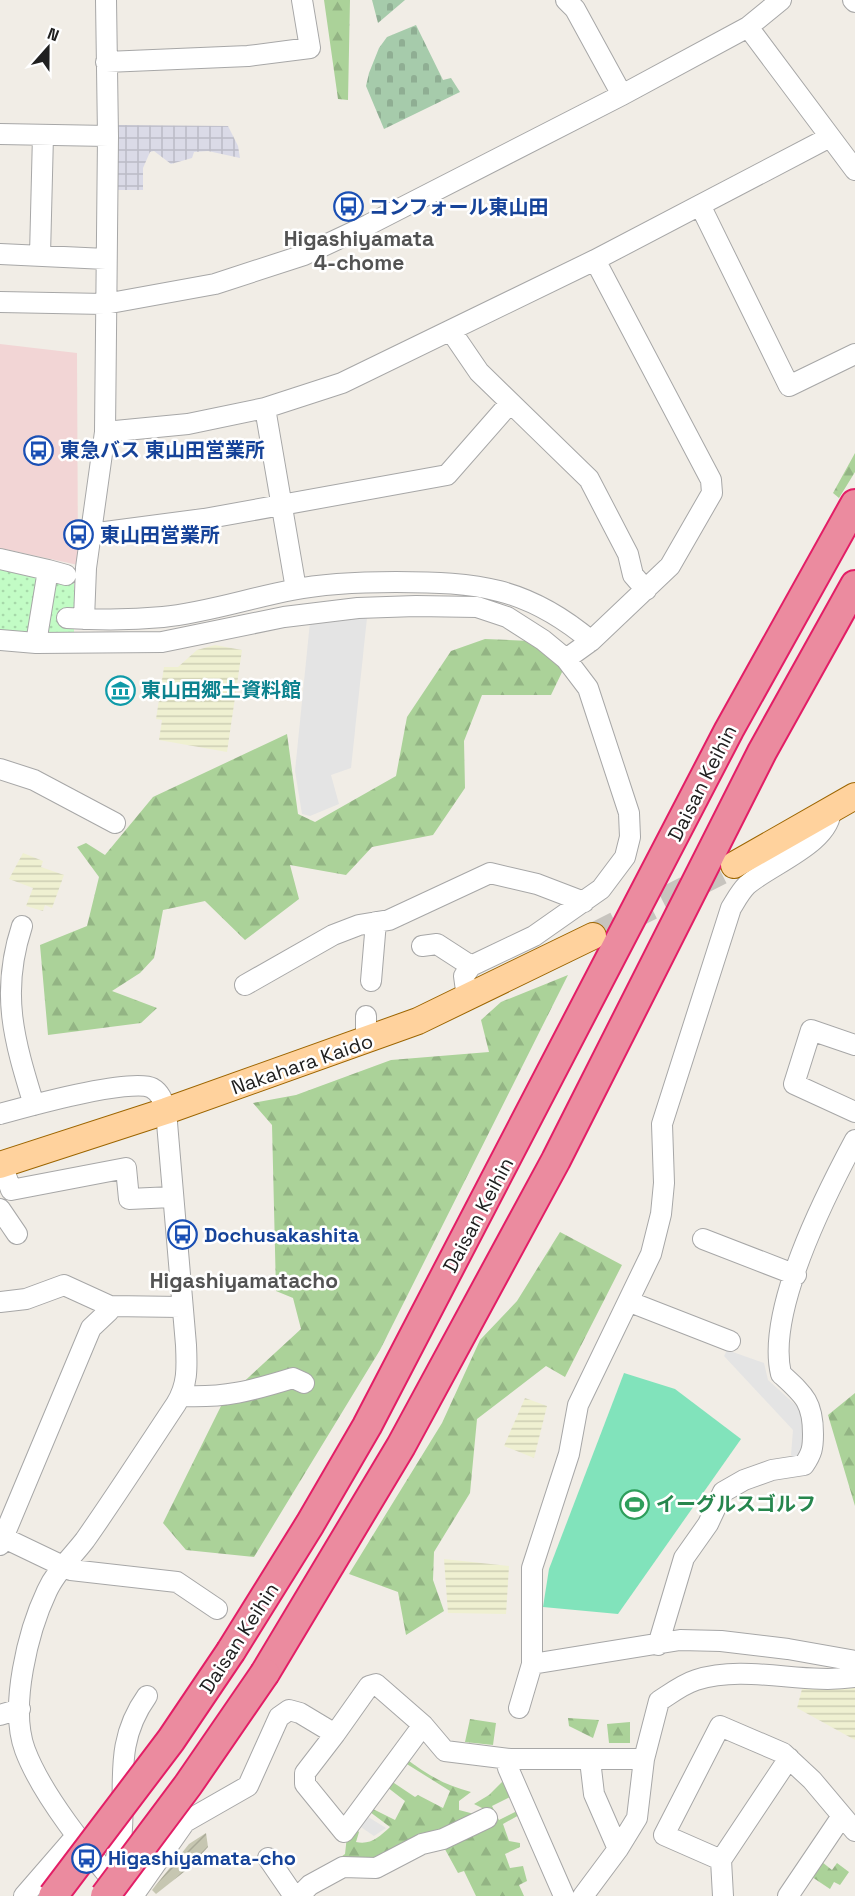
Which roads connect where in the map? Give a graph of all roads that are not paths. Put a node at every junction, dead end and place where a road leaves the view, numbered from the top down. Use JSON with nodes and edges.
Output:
{"nodes":[{"id":1,"x":106,"y":0,"type":"edge"},
{"id":2,"x":302,"y":0,"type":"edge"},
{"id":3,"x":781,"y":0,"type":"edge"},
{"id":4,"x":575,"y":3,"type":"edge"},
{"id":5,"x":748,"y":27,"type":"junction"},
{"id":6,"x":106,"y":62,"type":"junction"},
{"id":7,"x":622,"y":95,"type":"junction"},
{"id":8,"x":0,"y":134,"type":"edge"},
{"id":9,"x":42,"y":135,"type":"junction"},
{"id":10,"x":108,"y":136,"type":"junction"},
{"id":11,"x":830,"y":137,"type":"junction"},
{"id":12,"x":855,"y":170,"type":"edge"},
{"id":13,"x":700,"y":205,"type":"junction"},
{"id":14,"x":0,"y":255,"type":"edge"},
{"id":15,"x":40,"y":255,"type":"junction"},
{"id":16,"x":106,"y":259,"type":"junction"},
{"id":17,"x":595,"y":260,"type":"junction"},
{"id":18,"x":0,"y":302,"type":"edge"},
{"id":19,"x":105,"y":304,"type":"junction"},
{"id":20,"x":451,"y":332,"type":"junction"},
{"id":21,"x":855,"y":354,"type":"edge"},
{"id":22,"x":510,"y":403,"type":"junction"},
{"id":23,"x":265,"y":408,"type":"junction"},
{"id":24,"x":105,"y":432,"type":"junction"},
{"id":25,"x":855,"y":504,"type":"edge"},
{"id":26,"x":280,"y":505,"type":"junction"},
{"id":27,"x":90,"y":534,"type":"junction"},
{"id":28,"x":0,"y":559,"type":"edge"},
{"id":29,"x":855,"y":585,"type":"edge"},
{"id":30,"x":296,"y":589,"type":"junction"},
{"id":31,"x":646,"y":590,"type":"junction"},
{"id":32,"x":0,"y":640,"type":"edge"},
{"id":33,"x":591,"y":641,"type":"junction"},
{"id":34,"x":36,"y":643,"type":"junction"},
{"id":35,"x":566,"y":659,"type":"junction"},
{"id":36,"x":0,"y":769,"type":"edge"},
{"id":37,"x":855,"y":796,"type":"edge"},
{"id":38,"x":831,"y":809,"type":"junction"},
{"id":39,"x":115,"y":824,"type":"dead end"},
{"id":40,"x":734,"y":865,"type":"tunnel mouth"},
{"id":41,"x":584,"y":902,"type":"junction"},
{"id":42,"x":376,"y":922,"type":"junction"},
{"id":43,"x":22,"y":926,"type":"dead end"},
{"id":44,"x":593,"y":936,"type":"tunnel mouth"},
{"id":45,"x":422,"y":946,"type":"dead end"},
{"id":46,"x":471,"y":966,"type":"junction"},
{"id":47,"x":371,"y":981,"type":"dead end"},
{"id":48,"x":245,"y":985,"type":"dead end"},
{"id":49,"x":467,"y":998,"type":"junction"},
{"id":50,"x":366,"y":1016,"type":"dead end"},
{"id":51,"x":366,"y":1041,"type":"junction"},
{"id":52,"x":855,"y":1045,"type":"edge"},
{"id":53,"x":34,"y":1105,"type":"junction"},
{"id":54,"x":166,"y":1111,"type":"junction"},
{"id":55,"x":855,"y":1112,"type":"edge"},
{"id":56,"x":0,"y":1114,"type":"edge"},
{"id":57,"x":855,"y":1140,"type":"edge"},
{"id":58,"x":1,"y":1165,"type":"edge"},
{"id":59,"x":172,"y":1197,"type":"junction"},
{"id":60,"x":0,"y":1209,"type":"edge"},
{"id":61,"x":18,"y":1234,"type":"dead end"},
{"id":62,"x":703,"y":1239,"type":"dead end"},
{"id":63,"x":796,"y":1275,"type":"junction"},
{"id":64,"x":0,"y":1302,"type":"edge"},
{"id":65,"x":630,"y":1302,"type":"junction"},
{"id":66,"x":110,"y":1306,"type":"junction"},
{"id":67,"x":181,"y":1306,"type":"junction"},
{"id":68,"x":730,"y":1341,"type":"dead end"},
{"id":69,"x":304,"y":1383,"type":"dead end"},
{"id":70,"x":181,"y":1396,"type":"junction"},
{"id":71,"x":1,"y":1540,"type":"edge"},
{"id":72,"x":63,"y":1566,"type":"junction"},
{"id":73,"x":217,"y":1609,"type":"dead end"},
{"id":74,"x":658,"y":1645,"type":"junction"},
{"id":75,"x":855,"y":1661,"type":"edge"},
{"id":76,"x":532,"y":1664,"type":"junction"},
{"id":77,"x":855,"y":1677,"type":"edge"},
{"id":78,"x":147,"y":1696,"type":"dead end"},
{"id":79,"x":519,"y":1708,"type":"dead end"},
{"id":80,"x":20,"y":1709,"type":"junction"},
{"id":81,"x":0,"y":1714,"type":"edge"},
{"id":82,"x":423,"y":1725,"type":"junction"},
{"id":83,"x":335,"y":1734,"type":"junction"},
{"id":84,"x":789,"y":1758,"type":"junction"},
{"id":85,"x":590,"y":1760,"type":"junction"},
{"id":86,"x":644,"y":1760,"type":"junction"},
{"id":87,"x":507,"y":1767,"type":"junction"},
{"id":88,"x":487,"y":1818,"type":"dead end"},
{"id":89,"x":849,"y":1823,"type":"edge"},
{"id":90,"x":76,"y":1836,"type":"junction"},
{"id":91,"x":618,"y":1849,"type":"junction"},
{"id":92,"x":268,"y":1858,"type":"dead end"},
{"id":93,"x":721,"y":1860,"type":"junction"},
{"id":94,"x":107,"y":1886,"type":"edge"},
{"id":95,"x":301,"y":1892,"type":"edge"},
{"id":96,"x":24,"y":1896,"type":"edge"},
{"id":97,"x":53,"y":1896,"type":"edge"},
{"id":98,"x":125,"y":1896,"type":"edge"},
{"id":99,"x":133,"y":1896,"type":"edge"},
{"id":100,"x":564,"y":1896,"type":"edge"},
{"id":101,"x":583,"y":1896,"type":"edge"},
{"id":102,"x":723,"y":1896,"type":"edge"},
{"id":103,"x":788,"y":1896,"type":"edge"}],
"edges":[{"from":1,"to":6,"type":"street"},
{"from":2,"to":6,"type":"street"},
{"from":3,"to":5,"type":"street"},
{"from":4,"to":7,"type":"street"},
{"from":5,"to":7,"type":"street"},
{"from":5,"to":11,"type":"street"},
{"from":6,"to":10,"type":"street"},
{"from":7,"to":19,"type":"street"},
{"from":8,"to":9,"type":"street"},
{"from":9,"to":10,"type":"street"},
{"from":9,"to":15,"type":"street"},
{"from":10,"to":16,"type":"street"},
{"from":11,"to":12,"type":"street"},
{"from":11,"to":13,"type":"street"},
{"from":13,"to":17,"type":"street"},
{"from":13,"to":21,"type":"street"},
{"from":14,"to":15,"type":"street"},
{"from":15,"to":16,"type":"street"},
{"from":16,"to":19,"type":"street"},
{"from":17,"to":20,"type":"street"},
{"from":17,"to":31,"type":"street"},
{"from":18,"to":19,"type":"street"},
{"from":19,"to":24,"type":"street"},
{"from":20,"to":22,"type":"street"},
{"from":20,"to":23,"type":"street"},
{"from":22,"to":26,"type":"street"},
{"from":22,"to":31,"type":"street"},
{"from":23,"to":24,"type":"street"},
{"from":23,"to":26,"type":"street"},
{"from":24,"to":27,"type":"street"},
{"from":25,"to":97,"type":"highway","name":"Daisan Keihin","bridge":true},
{"from":26,"to":27,"type":"street"},
{"from":26,"to":30,"type":"street"},
{"from":27,"to":30,"type":"street"},
{"from":28,"to":34,"type":"street"},
{"from":29,"to":94,"type":"highway","name":"Daisan Keihin","bridge":true},
{"from":30,"to":33,"type":"street"},
{"from":31,"to":33,"type":"street"},
{"from":32,"to":34,"type":"street"},
{"from":33,"to":35,"type":"street"},
{"from":34,"to":35,"type":"street"},
{"from":35,"to":41,"type":"street"},
{"from":36,"to":39,"type":"street"},
{"from":37,"to":38,"type":"main road"},
{"from":38,"to":40,"type":"main road"},
{"from":38,"to":65,"type":"street"},
{"from":41,"to":42,"type":"street"},
{"from":41,"to":46,"type":"street"},
{"from":42,"to":47,"type":"street"},
{"from":42,"to":48,"type":"street"},
{"from":43,"to":53,"type":"street"},
{"from":44,"to":49,"type":"main road","name":"Nakahara Kaido"},
{"from":45,"to":46,"type":"street"},
{"from":46,"to":49,"type":"street"},
{"from":49,"to":51,"type":"main road","name":"Nakahara Kaido"},
{"from":50,"to":51,"type":"street"},
{"from":51,"to":54,"type":"main road","name":"Nakahara Kaido"},
{"from":52,"to":55,"type":"street"},
{"from":53,"to":54,"type":"street"},
{"from":53,"to":56,"type":"street"},
{"from":54,"to":58,"type":"main road","name":"Nakahara Kaido"},
{"from":54,"to":59,"type":"street"},
{"from":57,"to":63,"type":"street"},
{"from":58,"to":59,"type":"street"},
{"from":59,"to":67,"type":"street"},
{"from":60,"to":61,"type":"street"},
{"from":62,"to":63,"type":"street"},
{"from":63,"to":74,"type":"street"},
{"from":64,"to":66,"type":"street"},
{"from":65,"to":68,"type":"street"},
{"from":65,"to":76,"type":"street"},
{"from":66,"to":67,"type":"street"},
{"from":66,"to":71,"type":"street"},
{"from":67,"to":70,"type":"street"},
{"from":69,"to":70,"type":"street"},
{"from":70,"to":72,"type":"street"},
{"from":71,"to":72,"type":"street"},
{"from":72,"to":73,"type":"street"},
{"from":72,"to":80,"type":"street"},
{"from":74,"to":75,"type":"street"},
{"from":74,"to":76,"type":"street"},
{"from":76,"to":79,"type":"street"},
{"from":77,"to":86,"type":"street"},
{"from":78,"to":94,"type":"street"},
{"from":80,"to":81,"type":"street"},
{"from":80,"to":90,"type":"street"},
{"from":82,"to":83,"type":"street"},
{"from":82,"to":83,"type":"street"},
{"from":82,"to":87,"type":"street"},
{"from":83,"to":99,"type":"street"},
{"from":84,"to":89,"type":"street"},
{"from":84,"to":93,"type":"street"},
{"from":84,"to":93,"type":"street"},
{"from":85,"to":86,"type":"street"},
{"from":85,"to":87,"type":"street"},
{"from":85,"to":91,"type":"street"},
{"from":86,"to":91,"type":"street"},
{"from":87,"to":100,"type":"street"},
{"from":88,"to":95,"type":"street"},
{"from":89,"to":103,"type":"street"},
{"from":90,"to":94,"type":"street"},
{"from":90,"to":96,"type":"street"},
{"from":91,"to":101,"type":"street"},
{"from":92,"to":95,"type":"street"},
{"from":93,"to":102,"type":"street"},
{"from":94,"to":98,"type":"street"}]}
